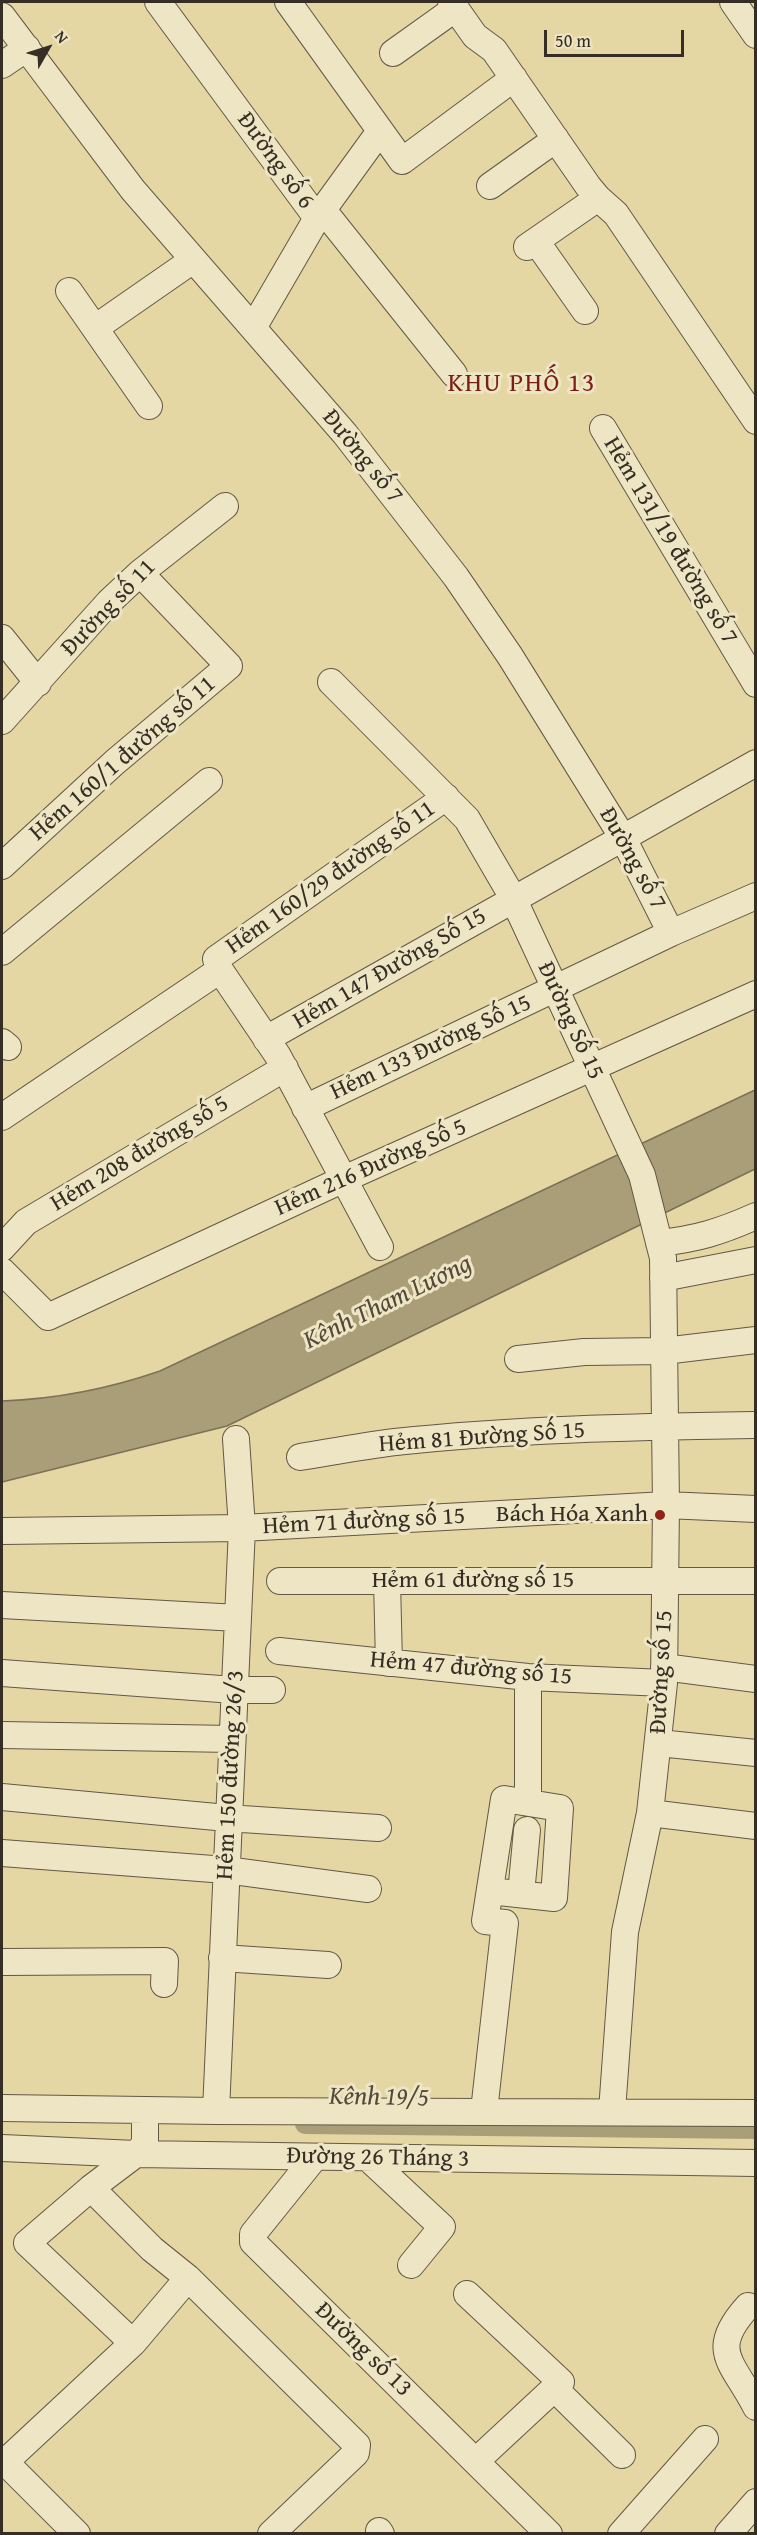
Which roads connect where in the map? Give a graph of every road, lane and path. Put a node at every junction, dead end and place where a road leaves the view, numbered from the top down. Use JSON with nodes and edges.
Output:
{"nodes":[{"id":1,"x":158,"y":2,"type":"edge"},
{"id":2,"x":288,"y":2,"type":"edge"},
{"id":3,"x":733,"y":2,"type":"edge"},
{"id":4,"x":453,"y":5,"type":"edge"},
{"id":5,"x":2,"y":16,"type":"edge"},
{"id":6,"x":756,"y":35,"type":"edge"},
{"id":7,"x":27,"y":48,"type":"junction"},
{"id":8,"x":393,"y":53,"type":"dead end"},
{"id":9,"x":2,"y":65,"type":"edge"},
{"id":10,"x":513,"y":78,"type":"junction"},
{"id":11,"x":380,"y":131,"type":"junction"},
{"id":12,"x":556,"y":139,"type":"junction"},
{"id":13,"x":490,"y":186,"type":"dead end"},
{"id":14,"x":598,"y":198,"type":"junction"},
{"id":15,"x":320,"y":214,"type":"junction"},
{"id":16,"x":193,"y":260,"type":"junction"},
{"id":17,"x":69,"y":291,"type":"dead end"},
{"id":18,"x":585,"y":310,"type":"dead end"},
{"id":19,"x":95,"y":328,"type":"junction"},
{"id":20,"x":253,"y":328,"type":"junction"},
{"id":21,"x":454,"y":374,"type":"dead end"},
{"id":22,"x":149,"y":406,"type":"dead end"},
{"id":23,"x":751,"y":406,"type":"edge"},
{"id":24,"x":603,"y":428,"type":"dead end"},
{"id":25,"x":225,"y":506,"type":"dead end"},
{"id":26,"x":140,"y":573,"type":"junction"},
{"id":27,"x":2,"y":638,"type":"edge"},
{"id":28,"x":331,"y":682,"type":"dead end"},
{"id":29,"x":38,"y":683,"type":"junction"},
{"id":30,"x":756,"y":684,"type":"edge"},
{"id":31,"x":2,"y":721,"type":"edge"},
{"id":32,"x":756,"y":763,"type":"edge"},
{"id":33,"x":209,"y":781,"type":"dead end"},
{"id":34,"x":446,"y":797,"type":"junction"},
{"id":35,"x":467,"y":819,"type":"joint"},
{"id":36,"x":623,"y":838,"type":"junction"},
{"id":37,"x":2,"y":866,"type":"edge"},
{"id":38,"x":756,"y":896,"type":"edge"},
{"id":39,"x":513,"y":898,"type":"junction"},
{"id":40,"x":671,"y":933,"type":"junction"},
{"id":41,"x":2,"y":952,"type":"edge"},
{"id":42,"x":218,"y":965,"type":"junction"},
{"id":43,"x":556,"y":989,"type":"junction"},
{"id":44,"x":756,"y":994,"type":"edge"},
{"id":45,"x":267,"y":1039,"type":"junction"},
{"id":46,"x":285,"y":1068,"type":"junction"},
{"id":47,"x":592,"y":1068,"type":"junction"},
{"id":48,"x":305,"y":1108,"type":"junction"},
{"id":49,"x":2,"y":1117,"type":"edge"},
{"id":50,"x":344,"y":1179,"type":"junction"},
{"id":51,"x":756,"y":1216,"type":"edge"},
{"id":52,"x":657,"y":1237,"type":"junction"},
{"id":53,"x":380,"y":1246,"type":"dead end"},
{"id":54,"x":2,"y":1248,"type":"edge"},
{"id":55,"x":756,"y":1260,"type":"edge"},
{"id":56,"x":2,"y":1271,"type":"edge"},
{"id":57,"x":663,"y":1278,"type":"junction"},
{"id":58,"x":756,"y":1340,"type":"edge"},
{"id":59,"x":664,"y":1351,"type":"junction"},
{"id":60,"x":519,"y":1359,"type":"dead end"},
{"id":61,"x":756,"y":1425,"type":"edge"},
{"id":62,"x":665,"y":1427,"type":"junction"},
{"id":63,"x":236,"y":1439,"type":"dead end"},
{"id":64,"x":300,"y":1457,"type":"dead end"},
{"id":65,"x":666,"y":1505,"type":"junction"},
{"id":66,"x":756,"y":1509,"type":"edge"},
{"id":67,"x":242,"y":1528,"type":"junction"},
{"id":68,"x":2,"y":1531,"type":"edge"},
{"id":69,"x":665,"y":1580,"type":"junction"},
{"id":70,"x":280,"y":1581,"type":"dead end"},
{"id":71,"x":387,"y":1581,"type":"junction"},
{"id":72,"x":756,"y":1581,"type":"edge"},
{"id":73,"x":2,"y":1605,"type":"edge"},
{"id":74,"x":238,"y":1618,"type":"junction"},
{"id":75,"x":279,"y":1651,"type":"dead end"},
{"id":76,"x":389,"y":1663,"type":"junction"},
{"id":77,"x":2,"y":1673,"type":"edge"},
{"id":78,"x":664,"y":1675,"type":"junction"},
{"id":79,"x":528,"y":1677,"type":"junction"},
{"id":80,"x":756,"y":1679,"type":"edge"},
{"id":81,"x":234,"y":1690,"type":"junction"},
{"id":82,"x":272,"y":1690,"type":"dead end"},
{"id":83,"x":2,"y":1735,"type":"edge"},
{"id":84,"x":232,"y":1738,"type":"junction"},
{"id":85,"x":659,"y":1743,"type":"junction"},
{"id":86,"x":756,"y":1753,"type":"edge"},
{"id":87,"x":2,"y":1797,"type":"edge"},
{"id":88,"x":528,"y":1802,"type":"junction"},
{"id":89,"x":650,"y":1813,"type":"junction"},
{"id":90,"x":227,"y":1818,"type":"junction"},
{"id":91,"x":756,"y":1826,"type":"edge"},
{"id":92,"x":378,"y":1828,"type":"dead end"},
{"id":93,"x":527,"y":1830,"type":"dead end"},
{"id":94,"x":2,"y":1853,"type":"edge"},
{"id":95,"x":226,"y":1870,"type":"junction"},
{"id":96,"x":368,"y":1889,"type":"dead end"},
{"id":97,"x":490,"y":1891,"type":"junction"},
{"id":98,"x":521,"y":1894,"type":"junction"},
{"id":99,"x":222,"y":1958,"type":"junction"},
{"id":100,"x":2,"y":1962,"type":"edge"},
{"id":101,"x":328,"y":1965,"type":"dead end"},
{"id":102,"x":164,"y":1984,"type":"dead end"},
{"id":103,"x":2,"y":2108,"type":"edge"},
{"id":104,"x":216,"y":2111,"type":"junction"},
{"id":105,"x":484,"y":2111,"type":"junction"},
{"id":106,"x":612,"y":2111,"type":"junction"},
{"id":107,"x":756,"y":2113,"type":"edge"},
{"id":108,"x":143,"y":2132,"type":"junction"},
{"id":109,"x":2,"y":2148,"type":"edge"},
{"id":110,"x":315,"y":2157,"type":"junction"},
{"id":111,"x":369,"y":2158,"type":"junction"},
{"id":112,"x":756,"y":2163,"type":"edge"},
{"id":113,"x":91,"y":2188,"type":"junction"},
{"id":114,"x":411,"y":2265,"type":"dead end"},
{"id":115,"x":188,"y":2278,"type":"junction"},
{"id":116,"x":466,"y":2294,"type":"dead end"},
{"id":117,"x":748,"y":2306,"type":"dead end"},
{"id":118,"x":133,"y":2343,"type":"junction"},
{"id":119,"x":557,"y":2385,"type":"junction"},
{"id":120,"x":755,"y":2406,"type":"edge"},
{"id":121,"x":705,"y":2439,"type":"dead end"},
{"id":122,"x":622,"y":2456,"type":"dead end"},
{"id":123,"x":3,"y":2460,"type":"edge"},
{"id":124,"x":476,"y":2461,"type":"junction"},
{"id":125,"x":756,"y":2502,"type":"edge"},
{"id":126,"x":77,"y":2534,"type":"edge"},
{"id":127,"x":271,"y":2534,"type":"edge"},
{"id":128,"x":549,"y":2534,"type":"edge"},
{"id":129,"x":621,"y":2534,"type":"edge"},
{"id":130,"x":728,"y":2534,"type":"edge"}],
"edges":[{"from":1,"to":15,"type":"street","name":"Đường số 6"},
{"from":2,"to":11,"type":"street"},
{"from":3,"to":6,"type":"street"},
{"from":4,"to":8,"type":"street"},
{"from":4,"to":10,"type":"street"},
{"from":5,"to":7,"type":"street","name":"Đường số 7"},
{"from":7,"to":9,"type":"street"},
{"from":7,"to":16,"type":"street","name":"Đường số 7"},
{"from":10,"to":11,"type":"street"},
{"from":10,"to":12,"type":"street"},
{"from":11,"to":15,"type":"street"},
{"from":12,"to":13,"type":"street"},
{"from":12,"to":14,"type":"street"},
{"from":14,"to":18,"type":"street"},
{"from":14,"to":23,"type":"street"},
{"from":15,"to":20,"type":"street","name":"Đường số 6"},
{"from":15,"to":21,"type":"street","name":"Đường số 6"},
{"from":16,"to":19,"type":"street"},
{"from":16,"to":20,"type":"street","name":"Đường số 7"},
{"from":17,"to":19,"type":"street"},
{"from":19,"to":22,"type":"street"},
{"from":20,"to":36,"type":"street","name":"Đường số 7"},
{"from":24,"to":30,"type":"street","name":"Hẻm 131/19 đường số 7"},
{"from":25,"to":26,"type":"street","name":"Đường số 11"},
{"from":26,"to":29,"type":"street","name":"Đường số 11"},
{"from":26,"to":37,"type":"street","name":"Hẻm 160/1 đường số 11"},
{"from":27,"to":29,"type":"street"},
{"from":28,"to":34,"type":"street","name":"Hẻm 160/29 đường số 11"},
{"from":29,"to":31,"type":"street","name":"Đường số 11"},
{"from":32,"to":36,"type":"street","name":"Hẻm 147 Đường Số 15"},
{"from":33,"to":41,"type":"street"},
{"from":34,"to":35,"type":"street","name":"Hẻm 160/29 đường số 11"},
{"from":34,"to":42,"type":"street","name":"Hẻm 160/29 đường số 11"},
{"from":35,"to":39,"type":"street","name":"Đường Số 15"},
{"from":36,"to":39,"type":"street","name":"Hẻm 147 Đường Số 15"},
{"from":36,"to":40,"type":"street","name":"Đường số 7"},
{"from":38,"to":40,"type":"street"},
{"from":39,"to":43,"type":"street","name":"Đường Số 15"},
{"from":39,"to":45,"type":"street","name":"Hẻm 147 Đường Số 15"},
{"from":40,"to":43,"type":"street"},
{"from":42,"to":45,"type":"street"},
{"from":42,"to":49,"type":"street","name":"Hẻm 160/29 đường số 11"},
{"from":43,"to":47,"type":"street","name":"Đường Số 15"},
{"from":43,"to":48,"type":"street","name":"Hẻm 133 Đường Số 15"},
{"from":44,"to":47,"type":"street","name":"Hẻm 216 Đường Số 5"},
{"from":45,"to":46,"type":"street"},
{"from":46,"to":48,"type":"street"},
{"from":46,"to":54,"type":"street","name":"Hẻm 208 đường số 5"},
{"from":47,"to":50,"type":"street","name":"Hẻm 216 Đường Số 5"},
{"from":47,"to":52,"type":"street","name":"Đường Số 15"},
{"from":48,"to":50,"type":"street"},
{"from":50,"to":53,"type":"street"},
{"from":50,"to":56,"type":"street","name":"Hẻm 216 Đường Số 5"},
{"from":51,"to":52,"type":"street"},
{"from":52,"to":57,"type":"street","name":"Đường số 15"},
{"from":55,"to":57,"type":"street"},
{"from":57,"to":59,"type":"street","name":"Đường số 15"},
{"from":58,"to":59,"type":"street"},
{"from":59,"to":60,"type":"street"},
{"from":59,"to":62,"type":"street","name":"Đường số 15"},
{"from":61,"to":62,"type":"street","name":"Hẻm 81 Đường Số 15"},
{"from":62,"to":64,"type":"street","name":"Hẻm 81 Đường Số 15"},
{"from":62,"to":65,"type":"street","name":"Đường số 15"},
{"from":63,"to":67,"type":"street","name":"Hẻm 150 đường 26/3"},
{"from":65,"to":66,"type":"street","name":"Hẻm 71 đường số 15"},
{"from":65,"to":67,"type":"street","name":"Hẻm 71 đường số 15"},
{"from":65,"to":69,"type":"street","name":"Đường số 15"},
{"from":67,"to":68,"type":"street","name":"Hẻm 71 đường số 15"},
{"from":67,"to":74,"type":"street","name":"Hẻm 150 đường 26/3"},
{"from":69,"to":71,"type":"street","name":"Hẻm 61 đường số 15"},
{"from":69,"to":72,"type":"street","name":"Hẻm 61 đường số 15"},
{"from":69,"to":78,"type":"street","name":"Đường số 15"},
{"from":70,"to":71,"type":"street","name":"Hẻm 61 đường số 15"},
{"from":71,"to":76,"type":"street"},
{"from":73,"to":74,"type":"street"},
{"from":74,"to":81,"type":"street","name":"Hẻm 150 đường 26/3"},
{"from":75,"to":76,"type":"street","name":"Hẻm 47 đường số 15"},
{"from":76,"to":79,"type":"street","name":"Hẻm 47 đường số 15"},
{"from":77,"to":81,"type":"street"},
{"from":78,"to":79,"type":"street","name":"Hẻm 47 đường số 15"},
{"from":78,"to":80,"type":"street","name":"Hẻm 47 đường số 15"},
{"from":78,"to":85,"type":"street","name":"Đường số 15"},
{"from":79,"to":88,"type":"street"},
{"from":81,"to":82,"type":"street"},
{"from":81,"to":84,"type":"street","name":"Hẻm 150 đường 26/3"},
{"from":83,"to":84,"type":"street"},
{"from":84,"to":90,"type":"street","name":"Hẻm 150 đường 26/3"},
{"from":85,"to":86,"type":"street"},
{"from":85,"to":89,"type":"street","name":"Đường số 15"},
{"from":87,"to":90,"type":"street"},
{"from":88,"to":97,"type":"street"},
{"from":88,"to":98,"type":"street"},
{"from":89,"to":91,"type":"street"},
{"from":89,"to":106,"type":"street","name":"Đường số 15"},
{"from":90,"to":92,"type":"street"},
{"from":90,"to":95,"type":"street","name":"Hẻm 150 đường 26/3"},
{"from":93,"to":98,"type":"street"},
{"from":94,"to":95,"type":"street"},
{"from":95,"to":96,"type":"street"},
{"from":95,"to":99,"type":"street","name":"Hẻm 150 đường 26/3"},
{"from":97,"to":98,"type":"street"},
{"from":97,"to":105,"type":"street"},
{"from":99,"to":101,"type":"street"},
{"from":99,"to":104,"type":"street","name":"Hẻm 150 đường 26/3"},
{"from":100,"to":102,"type":"street"},
{"from":103,"to":108,"type":"street","name":"Đường 26 Tháng 3"},
{"from":104,"to":105,"type":"street","name":"Đường 26 Tháng 3"},
{"from":104,"to":108,"type":"street","name":"Đường 26 Tháng 3"},
{"from":105,"to":106,"type":"street","name":"Đường 26 Tháng 3"},
{"from":106,"to":107,"type":"street","name":"Đường 26 Tháng 3"},
{"from":108,"to":109,"type":"street","name":"Đường 26 Tháng 3"},
{"from":108,"to":110,"type":"street","name":"Đường 26 Tháng 3"},
{"from":108,"to":113,"type":"street"},
{"from":110,"to":111,"type":"street","name":"Đường 26 Tháng 3"},
{"from":110,"to":124,"type":"street","name":"Đường số 13"},
{"from":111,"to":112,"type":"street","name":"Đường 26 Tháng 3"},
{"from":111,"to":114,"type":"street"},
{"from":113,"to":115,"type":"street"},
{"from":113,"to":118,"type":"street"},
{"from":115,"to":118,"type":"street"},
{"from":115,"to":127,"type":"street"},
{"from":116,"to":119,"type":"street"},
{"from":117,"to":120,"type":"street"},
{"from":118,"to":123,"type":"street"},
{"from":119,"to":122,"type":"street"},
{"from":119,"to":124,"type":"street"},
{"from":121,"to":129,"type":"street"},
{"from":123,"to":126,"type":"street"},
{"from":124,"to":128,"type":"street","name":"Đường số 13"},
{"from":125,"to":130,"type":"street"}]}
